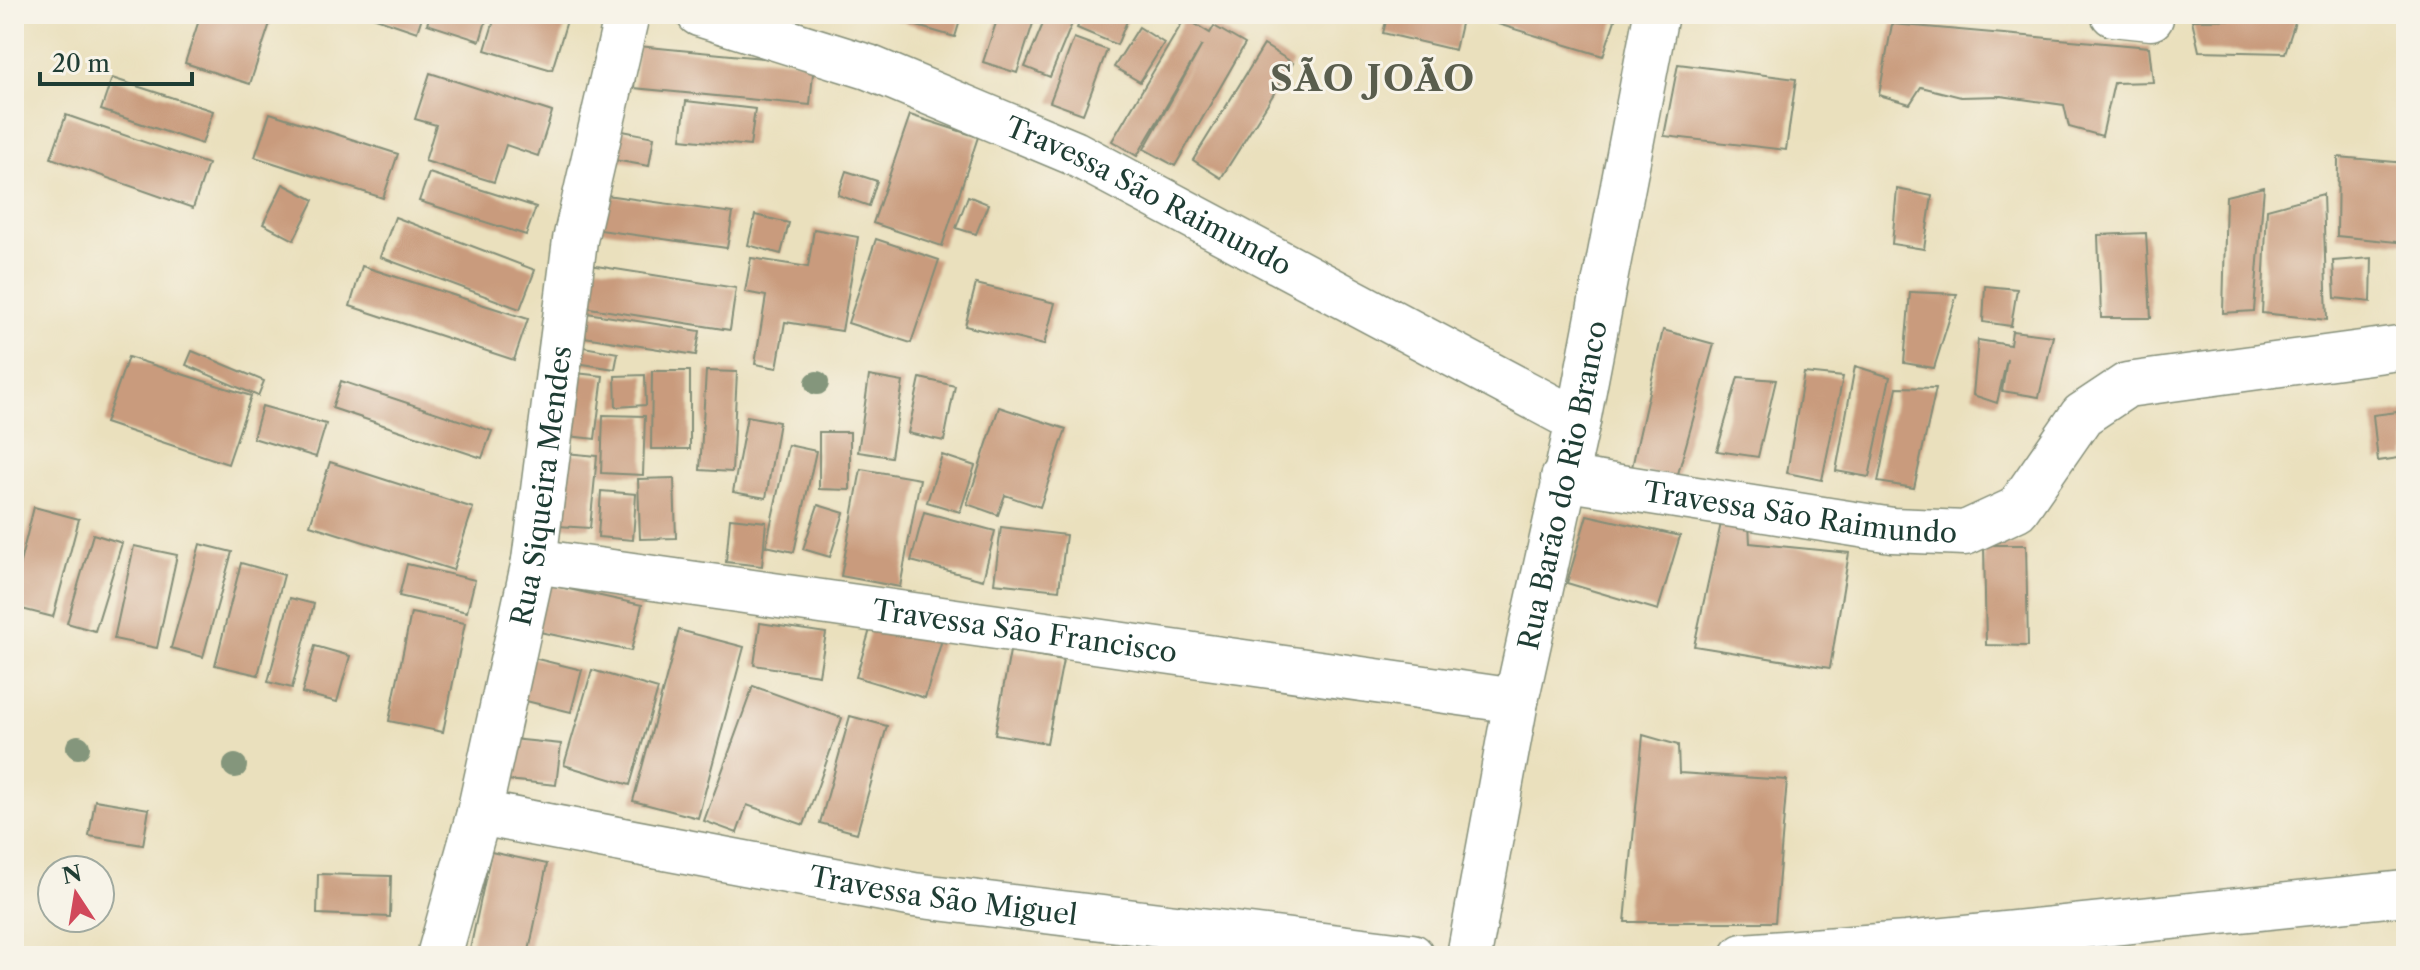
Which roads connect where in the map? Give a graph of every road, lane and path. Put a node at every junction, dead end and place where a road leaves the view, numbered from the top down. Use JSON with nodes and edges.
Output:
{"nodes":[{"id":1,"x":627,"y":14,"type":"edge"},
{"id":2,"x":699,"y":14,"type":"edge"},
{"id":3,"x":1656,"y":14,"type":"edge"},
{"id":4,"x":2406,"y":347,"type":"edge"},
{"id":5,"x":1578,"y":421,"type":"junction"},
{"id":6,"x":1563,"y":478,"type":"junction"},
{"id":7,"x":534,"y":561,"type":"junction"},
{"id":8,"x":1516,"y":701,"type":"junction"},
{"id":9,"x":479,"y":813,"type":"junction"},
{"id":10,"x":2406,"y":893,"type":"edge"},
{"id":11,"x":1906,"y":950,"type":"edge"},
{"id":12,"x":439,"y":956,"type":"edge"},
{"id":13,"x":1412,"y":956,"type":"edge"},
{"id":14,"x":1469,"y":956,"type":"edge"},
{"id":15,"x":1743,"y":956,"type":"edge"}],
"edges":[{"from":1,"to":7,"type":"street","name":"Rua Siqueira Mendes"},
{"from":2,"to":5,"type":"street","name":"Travessa São Raimundo"},
{"from":3,"to":5,"type":"street","name":"Rua Barão do Rio Branco"},
{"from":4,"to":6,"type":"street","name":"Travessa São Raimundo"},
{"from":5,"to":6,"type":"street","name":"Rua Barão do Rio Branco"},
{"from":6,"to":8,"type":"street","name":"Rua Barão do Rio Branco"},
{"from":7,"to":8,"type":"street","name":"Travessa São Francisco"},
{"from":7,"to":9,"type":"street","name":"Rua Siqueira Mendes"},
{"from":8,"to":14,"type":"street","name":"Rua Barão do Rio Branco"},
{"from":9,"to":12,"type":"street","name":"Rua Siqueira Mendes"},
{"from":9,"to":13,"type":"street","name":"Travessa São Miguel"},
{"from":10,"to":11,"type":"street"},
{"from":11,"to":15,"type":"street"}]}
